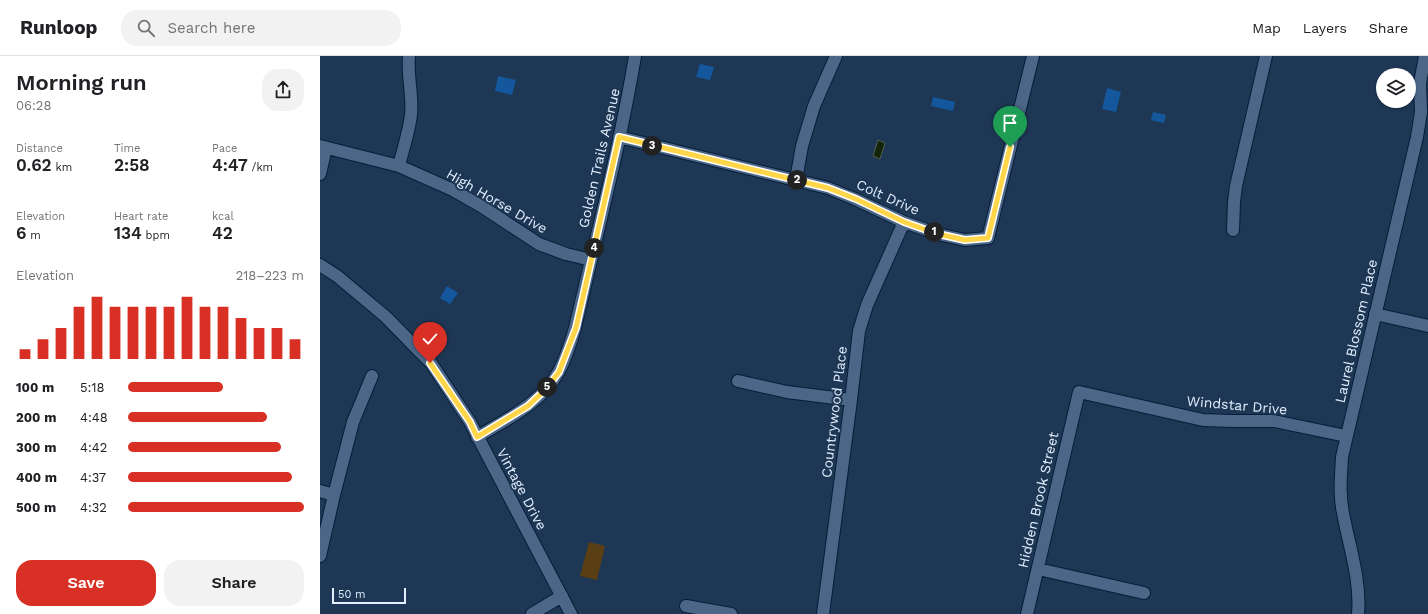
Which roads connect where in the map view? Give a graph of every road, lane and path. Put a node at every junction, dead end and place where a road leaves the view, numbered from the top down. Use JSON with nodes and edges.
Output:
{"nodes":[{"id":1,"x":410,"y":56,"type":"edge"},
{"id":2,"x":635,"y":56,"type":"edge"},
{"id":3,"x":836,"y":56,"type":"edge"},
{"id":4,"x":1033,"y":56,"type":"edge"},
{"id":5,"x":1266,"y":56,"type":"edge"},
{"id":6,"x":1425,"y":56,"type":"edge"},
{"id":7,"x":619,"y":137,"type":"junction"},
{"id":8,"x":1422,"y":138,"type":"edge"},
{"id":9,"x":323,"y":147,"type":"edge"},
{"id":10,"x":399,"y":166,"type":"junction"},
{"id":11,"x":320,"y":174,"type":"edge"},
{"id":12,"x":796,"y":180,"type":"junction"},
{"id":13,"x":904,"y":222,"type":"junction"},
{"id":14,"x":1233,"y":230,"type":"dead end"},
{"id":15,"x":591,"y":260,"type":"junction"},
{"id":16,"x":320,"y":265,"type":"edge"},
{"id":17,"x":1375,"y":314,"type":"junction"},
{"id":18,"x":1428,"y":326,"type":"edge"},
{"id":19,"x":372,"y":376,"type":"dead end"},
{"id":20,"x":738,"y":381,"type":"dead end"},
{"id":21,"x":1079,"y":392,"type":"joint"},
{"id":22,"x":851,"y":400,"type":"junction"},
{"id":23,"x":1346,"y":436,"type":"junction"},
{"id":24,"x":477,"y":437,"type":"junction"},
{"id":25,"x":320,"y":491,"type":"edge"},
{"id":26,"x":334,"y":495,"type":"junction"},
{"id":27,"x":320,"y":556,"type":"edge"},
{"id":28,"x":1038,"y":569,"type":"junction"},
{"id":29,"x":1144,"y":593,"type":"dead end"},
{"id":30,"x":562,"y":596,"type":"junction"},
{"id":31,"x":686,"y":606,"type":"dead end"},
{"id":32,"x":532,"y":614,"type":"edge"},
{"id":33,"x":571,"y":614,"type":"edge"},
{"id":34,"x":731,"y":614,"type":"edge"},
{"id":35,"x":822,"y":614,"type":"edge"},
{"id":36,"x":1027,"y":614,"type":"edge"},
{"id":37,"x":1358,"y":614,"type":"edge"}],
"edges":[{"from":1,"to":10,"type":"street"},
{"from":2,"to":7,"type":"street","name":"Golden Trails Avenue"},
{"from":3,"to":12,"type":"street"},
{"from":4,"to":13,"type":"street","name":"Colt Drive"},
{"from":5,"to":14,"type":"street"},
{"from":6,"to":8,"type":"street","name":"Laurel Blossom Place"},
{"from":7,"to":12,"type":"street","name":"Colt Drive"},
{"from":7,"to":15,"type":"street","name":"Golden Trails Avenue"},
{"from":8,"to":17,"type":"street","name":"Laurel Blossom Place"},
{"from":9,"to":10,"type":"street","name":"High Horse Drive"},
{"from":9,"to":11,"type":"street"},
{"from":10,"to":15,"type":"street","name":"High Horse Drive"},
{"from":12,"to":13,"type":"street","name":"Colt Drive"},
{"from":13,"to":22,"type":"street","name":"Countrywood Place"},
{"from":15,"to":24,"type":"street","name":"Golden Trails Avenue"},
{"from":16,"to":24,"type":"street","name":"Vintage Drive"},
{"from":17,"to":18,"type":"street"},
{"from":17,"to":23,"type":"street","name":"Laurel Blossom Place"},
{"from":19,"to":26,"type":"street"},
{"from":20,"to":22,"type":"street"},
{"from":21,"to":23,"type":"street","name":"Windstar Drive"},
{"from":21,"to":28,"type":"street","name":"Hidden Brook Street"},
{"from":22,"to":35,"type":"street","name":"Countrywood Place"},
{"from":23,"to":37,"type":"street","name":"Laurel Blossom Place"},
{"from":24,"to":30,"type":"street","name":"Vintage Drive"},
{"from":25,"to":26,"type":"street"},
{"from":26,"to":27,"type":"street"},
{"from":28,"to":29,"type":"street"},
{"from":28,"to":36,"type":"street","name":"Hidden Brook Street"},
{"from":30,"to":32,"type":"street"},
{"from":30,"to":33,"type":"street","name":"Vintage Drive"},
{"from":31,"to":34,"type":"street"}]}
